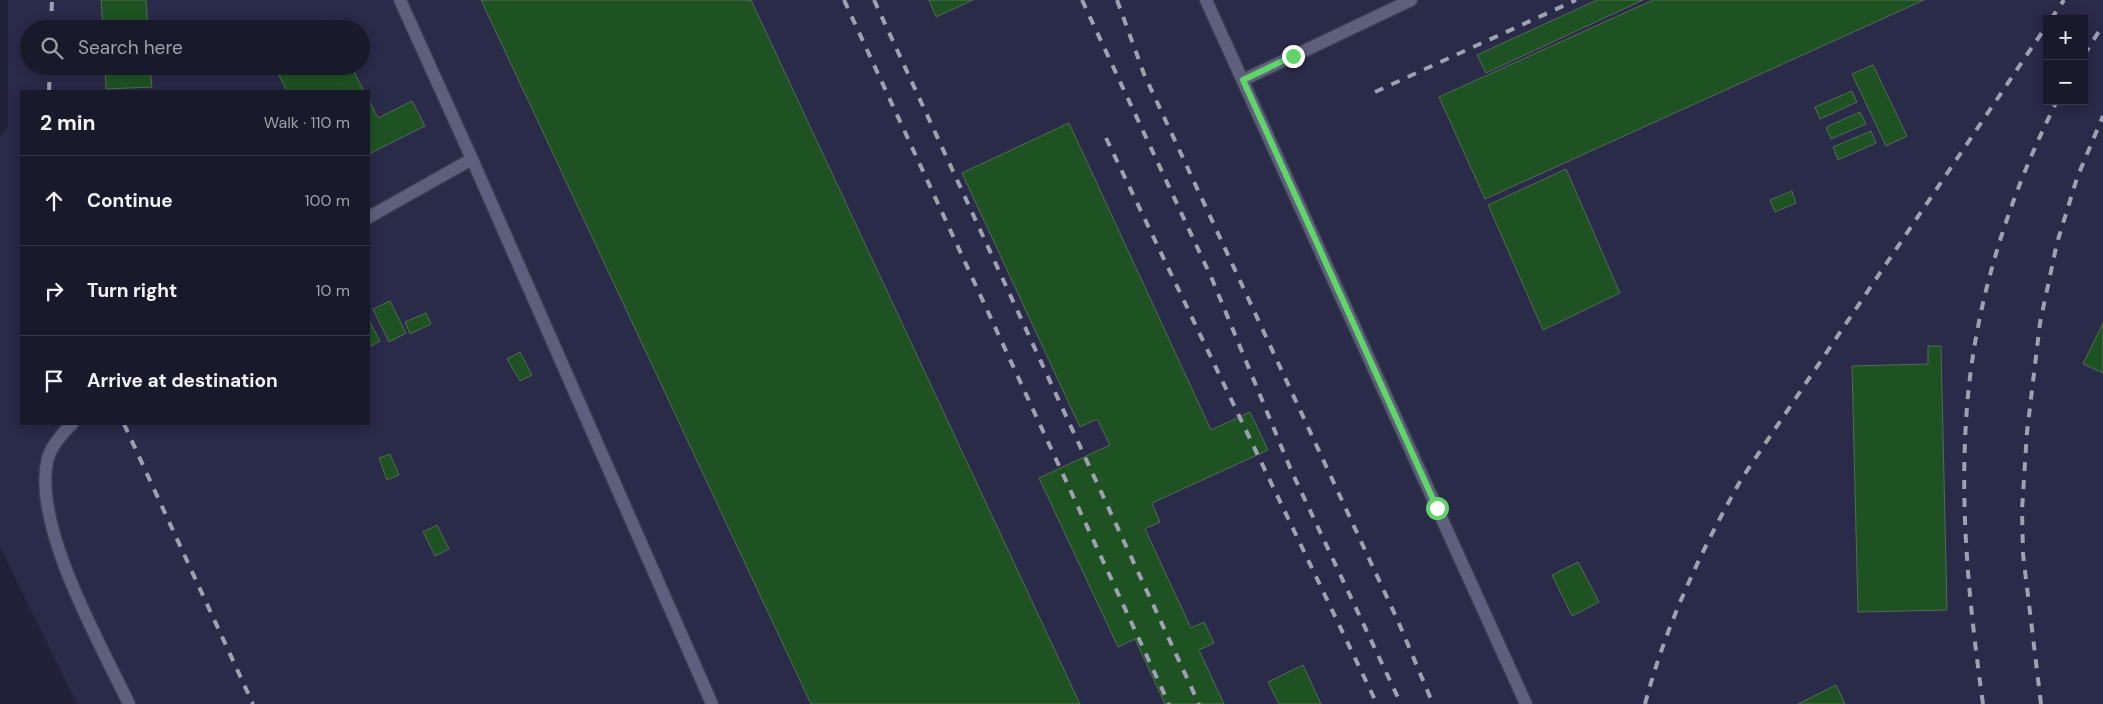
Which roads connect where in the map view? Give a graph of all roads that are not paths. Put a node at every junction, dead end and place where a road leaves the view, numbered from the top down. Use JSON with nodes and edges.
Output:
{"nodes":[{"id":1,"x":400,"y":0,"type":"edge"},
{"id":2,"x":1206,"y":0,"type":"edge"},
{"id":3,"x":1411,"y":0,"type":"edge"},
{"id":4,"x":1243,"y":80,"type":"junction"},
{"id":5,"x":472,"y":159,"type":"junction"},
{"id":6,"x":370,"y":216,"type":"edge"},
{"id":7,"x":71,"y":425,"type":"edge"},
{"id":8,"x":128,"y":704,"type":"edge"},
{"id":9,"x":712,"y":704,"type":"edge"},
{"id":10,"x":1526,"y":704,"type":"edge"}],
"edges":[{"from":1,"to":5,"type":"lane"},
{"from":2,"to":4,"type":"lane"},
{"from":3,"to":4,"type":"lane"},
{"from":4,"to":10,"type":"lane"},
{"from":5,"to":6,"type":"lane"},
{"from":5,"to":9,"type":"lane"},
{"from":7,"to":8,"type":"lane"}]}
